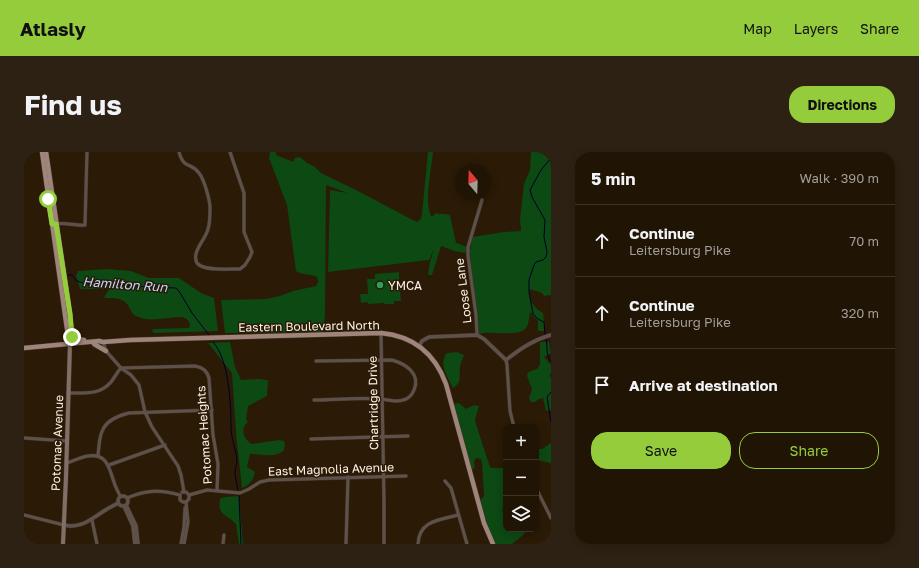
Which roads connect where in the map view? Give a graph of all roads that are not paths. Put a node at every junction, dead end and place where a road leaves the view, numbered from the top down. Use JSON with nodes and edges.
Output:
{"nodes":[{"id":1,"x":42,"y":152,"type":"edge"},
{"id":2,"x":46,"y":152,"type":"edge"},
{"id":3,"x":87,"y":152,"type":"edge"},
{"id":4,"x":180,"y":152,"type":"edge"},
{"id":5,"x":230,"y":152,"type":"edge"},
{"id":6,"x":482,"y":200,"type":"dead end"},
{"id":7,"x":54,"y":224,"type":"junction"},
{"id":8,"x":70,"y":314,"type":"junction"},
{"id":9,"x":381,"y":334,"type":"junction"},
{"id":10,"x":477,"y":335,"type":"junction"},
{"id":11,"x":547,"y":336,"type":"edge"},
{"id":12,"x":103,"y":342,"type":"junction"},
{"id":13,"x":70,"y":343,"type":"junction"},
{"id":14,"x":92,"y":343,"type":"junction"},
{"id":15,"x":418,"y":346,"type":"junction"},
{"id":16,"x":24,"y":348,"type":"edge"},
{"id":17,"x":106,"y":351,"type":"junction"},
{"id":18,"x":381,"y":360,"type":"junction"},
{"id":19,"x":506,"y":360,"type":"junction"},
{"id":20,"x":316,"y":361,"type":"dead end"},
{"id":21,"x":121,"y":368,"type":"junction"},
{"id":22,"x":69,"y":393,"type":"junction"},
{"id":23,"x":382,"y":399,"type":"junction"},
{"id":24,"x":314,"y":400,"type":"dead end"},
{"id":25,"x":212,"y":410,"type":"junction"},
{"id":26,"x":145,"y":412,"type":"junction"},
{"id":27,"x":513,"y":424,"type":"edge"},
{"id":28,"x":408,"y":436,"type":"dead end"},
{"id":29,"x":383,"y":437,"type":"junction"},
{"id":30,"x":24,"y":438,"type":"edge"},
{"id":31,"x":311,"y":439,"type":"dead end"},
{"id":32,"x":67,"y":442,"type":"junction"},
{"id":33,"x":165,"y":445,"type":"junction"},
{"id":34,"x":98,"y":456,"type":"junction"},
{"id":35,"x":67,"y":463,"type":"junction"},
{"id":36,"x":109,"y":465,"type":"junction"},
{"id":37,"x":406,"y":476,"type":"dead end"},
{"id":38,"x":383,"y":477,"type":"junction"},
{"id":39,"x":348,"y":478,"type":"junction"},
{"id":40,"x":445,"y":481,"type":"dead end"},
{"id":41,"x":217,"y":490,"type":"junction"},
{"id":42,"x":184,"y":492,"type":"junction"},
{"id":43,"x":539,"y":494,"type":"edge"},
{"id":44,"x":180,"y":495,"type":"junction"},
{"id":45,"x":189,"y":495,"type":"junction"},
{"id":46,"x":120,"y":496,"type":"junction"},
{"id":47,"x":127,"y":498,"type":"junction"},
{"id":48,"x":185,"y":502,"type":"junction"},
{"id":49,"x":118,"y":503,"type":"junction"},
{"id":50,"x":125,"y":505,"type":"junction"},
{"id":51,"x":24,"y":515,"type":"edge"},
{"id":52,"x":458,"y":515,"type":"junction"},
{"id":53,"x":551,"y":518,"type":"edge"},
{"id":54,"x":92,"y":520,"type":"junction"},
{"id":55,"x":64,"y":525,"type":"junction"},
{"id":56,"x":224,"y":535,"type":"dead end"},
{"id":57,"x":63,"y":544,"type":"edge"},
{"id":58,"x":97,"y":544,"type":"edge"},
{"id":59,"x":135,"y":544,"type":"edge"},
{"id":60,"x":138,"y":544,"type":"edge"},
{"id":61,"x":181,"y":544,"type":"edge"},
{"id":62,"x":184,"y":544,"type":"edge"},
{"id":63,"x":224,"y":544,"type":"edge"},
{"id":64,"x":346,"y":544,"type":"edge"},
{"id":65,"x":384,"y":544,"type":"edge"},
{"id":66,"x":418,"y":544,"type":"edge"},
{"id":67,"x":467,"y":544,"type":"edge"},
{"id":68,"x":493,"y":544,"type":"edge"}],
"edges":[{"from":1,"to":7,"type":"main road"},
{"from":2,"to":7,"type":"main road"},
{"from":3,"to":7,"type":"street"},
{"from":4,"to":5,"type":"street"},
{"from":6,"to":10,"type":"street","name":"Loose Lane"},
{"from":7,"to":8,"type":"main road"},
{"from":7,"to":13,"type":"main road"},
{"from":8,"to":13,"type":"main road"},
{"from":8,"to":14,"type":"main road"},
{"from":9,"to":12,"type":"main road","name":"Eastern Boulevard North"},
{"from":9,"to":15,"type":"main road","name":"Eastern Boulevard North"},
{"from":9,"to":18,"type":"street","name":"Chartridge Drive"},
{"from":10,"to":15,"type":"street"},
{"from":10,"to":19,"type":"street"},
{"from":11,"to":19,"type":"street"},
{"from":12,"to":14,"type":"main road","name":"Eastern Boulevard North"},
{"from":12,"to":17,"type":"street"},
{"from":13,"to":14,"type":"main road","name":"Eastern Boulevard North"},
{"from":13,"to":16,"type":"main road","name":"Eastern Boulevard North"},
{"from":13,"to":22,"type":"main road","name":"Potomac Avenue"},
{"from":14,"to":17,"type":"main road"},
{"from":15,"to":68,"type":"main road","name":"Eastern Boulevard North"},
{"from":17,"to":21,"type":"street"},
{"from":18,"to":20,"type":"street"},
{"from":18,"to":23,"type":"street","name":"Chartridge Drive"},
{"from":18,"to":23,"type":"street"},
{"from":19,"to":27,"type":"street"},
{"from":21,"to":22,"type":"street"},
{"from":21,"to":25,"type":"street","name":"Potomac Heights"},
{"from":21,"to":26,"type":"street"},
{"from":22,"to":32,"type":"main road","name":"Potomac Avenue"},
{"from":23,"to":24,"type":"street"},
{"from":23,"to":29,"type":"street","name":"Chartridge Drive"},
{"from":25,"to":26,"type":"street"},
{"from":25,"to":41,"type":"street","name":"Potomac Heights"},
{"from":26,"to":33,"type":"street"},
{"from":26,"to":34,"type":"street"},
{"from":28,"to":29,"type":"street"},
{"from":29,"to":31,"type":"street"},
{"from":29,"to":38,"type":"street","name":"Chartridge Drive"},
{"from":30,"to":32,"type":"street"},
{"from":32,"to":35,"type":"main road","name":"Potomac Avenue"},
{"from":33,"to":36,"type":"street"},
{"from":33,"to":42,"type":"street"},
{"from":34,"to":35,"type":"street"},
{"from":34,"to":36,"type":"street"},
{"from":35,"to":55,"type":"main road","name":"Potomac Avenue"},
{"from":36,"to":46,"type":"street"},
{"from":37,"to":38,"type":"street","name":"East Magnolia Avenue"},
{"from":38,"to":39,"type":"street","name":"East Magnolia Avenue"},
{"from":38,"to":65,"type":"street","name":"Chartridge Drive"},
{"from":39,"to":41,"type":"street","name":"East Magnolia Avenue"},
{"from":39,"to":64,"type":"street"},
{"from":40,"to":52,"type":"street"},
{"from":41,"to":45,"type":"street","name":"East Magnolia Avenue"},
{"from":42,"to":44,"type":"street"},
{"from":42,"to":45,"type":"street"},
{"from":43,"to":53,"type":"street"},
{"from":44,"to":47,"type":"street"},
{"from":44,"to":48,"type":"street"},
{"from":45,"to":48,"type":"street"},
{"from":46,"to":47,"type":"street"},
{"from":46,"to":49,"type":"street"},
{"from":47,"to":50,"type":"street"},
{"from":48,"to":61,"type":"street"},
{"from":48,"to":62,"type":"street"},
{"from":49,"to":50,"type":"street"},
{"from":49,"to":54,"type":"street"},
{"from":50,"to":59,"type":"street"},
{"from":50,"to":60,"type":"street"},
{"from":51,"to":55,"type":"street"},
{"from":52,"to":66,"type":"street"},
{"from":52,"to":67,"type":"street"},
{"from":54,"to":55,"type":"street"},
{"from":54,"to":58,"type":"street"},
{"from":55,"to":57,"type":"main road","name":"Potomac Avenue"},
{"from":56,"to":63,"type":"street"}]}
